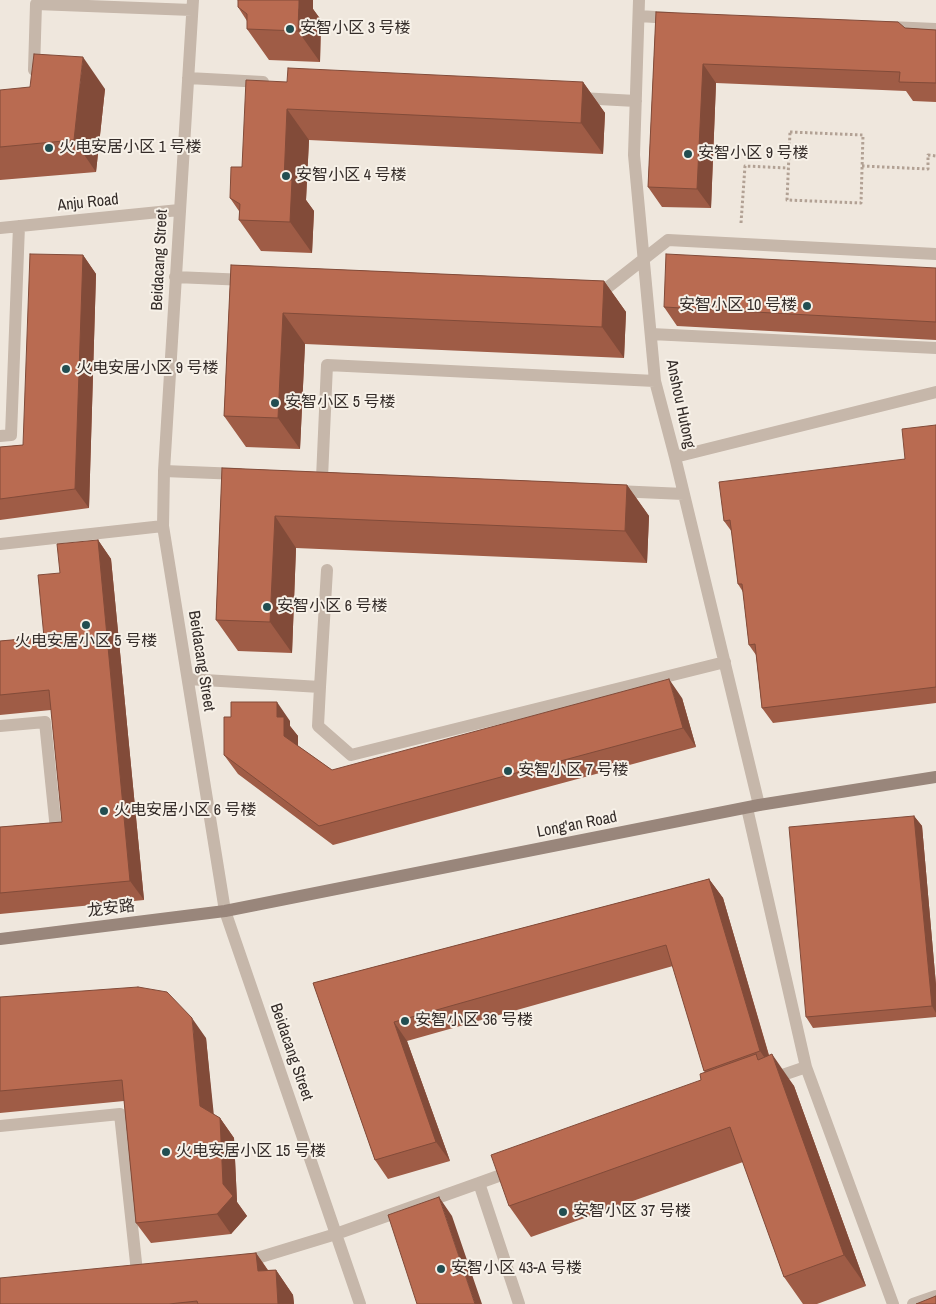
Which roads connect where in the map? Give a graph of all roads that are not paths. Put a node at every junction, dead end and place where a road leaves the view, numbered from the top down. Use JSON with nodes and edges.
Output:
{"nodes":[{"id":1,"x":639,"y":0,"type":"edge"},
{"id":2,"x":192,"y":5,"type":"edge"},
{"id":3,"x":638,"y":16,"type":"junction"},
{"id":4,"x":688,"y":18,"type":"edge"},
{"id":5,"x":876,"y":27,"type":"edge"},
{"id":6,"x":936,"y":29,"type":"edge"},
{"id":7,"x":188,"y":78,"type":"junction"},
{"id":8,"x":277,"y":82,"type":"edge"},
{"id":9,"x":33,"y":87,"type":"edge"},
{"id":10,"x":566,"y":98,"type":"edge"},
{"id":11,"x":636,"y":101,"type":"junction"},
{"id":12,"x":179,"y":210,"type":"junction"},
{"id":13,"x":19,"y":226,"type":"junction"},
{"id":14,"x":0,"y":228,"type":"edge"},
{"id":15,"x":936,"y":254,"type":"edge"},
{"id":16,"x":644,"y":259,"type":"junction"},
{"id":17,"x":175,"y":276,"type":"junction"},
{"id":18,"x":254,"y":280,"type":"edge"},
{"id":19,"x":578,"y":294,"type":"edge"},
{"id":20,"x":651,"y":334,"type":"junction"},
{"id":21,"x":936,"y":348,"type":"edge"},
{"id":22,"x":655,"y":381,"type":"junction"},
{"id":23,"x":936,"y":392,"type":"edge"},
{"id":24,"x":0,"y":436,"type":"edge"},
{"id":25,"x":675,"y":457,"type":"junction"},
{"id":26,"x":164,"y":471,"type":"junction"},
{"id":27,"x":253,"y":475,"type":"edge"},
{"id":28,"x":322,"y":478,"type":"edge"},
{"id":29,"x":606,"y":490,"type":"edge"},
{"id":30,"x":684,"y":494,"type":"junction"},
{"id":31,"x":163,"y":526,"type":"junction"},
{"id":32,"x":0,"y":544,"type":"edge"},
{"id":33,"x":327,"y":570,"type":"dead end"},
{"id":34,"x":724,"y":662,"type":"junction"},
{"id":35,"x":188,"y":679,"type":"junction"},
{"id":36,"x":320,"y":687,"type":"junction"},
{"id":37,"x":0,"y":726,"type":"edge"},
{"id":38,"x":936,"y":777,"type":"edge"},
{"id":39,"x":753,"y":806,"type":"junction"},
{"id":40,"x":37,"y":832,"type":"edge"},
{"id":41,"x":225,"y":911,"type":"junction"},
{"id":42,"x":0,"y":939,"type":"edge"},
{"id":43,"x":806,"y":1067,"type":"junction"},
{"id":44,"x":759,"y":1083,"type":"edge"},
{"id":45,"x":0,"y":1126,"type":"edge"},
{"id":46,"x":526,"y":1166,"type":"edge"},
{"id":47,"x":479,"y":1183,"type":"junction"},
{"id":48,"x":336,"y":1234,"type":"junction"},
{"id":49,"x":225,"y":1262,"type":"edge"},
{"id":50,"x":137,"y":1272,"type":"edge"},
{"id":51,"x":936,"y":1296,"type":"edge"},
{"id":52,"x":360,"y":1304,"type":"edge"},
{"id":53,"x":519,"y":1304,"type":"edge"},
{"id":54,"x":893,"y":1304,"type":"edge"},
{"id":55,"x":913,"y":1304,"type":"edge"}],
"edges":[{"from":1,"to":3,"type":"street","name":"Anshou Hutong"},
{"from":2,"to":7,"type":"street","name":"Beidacang Street"},
{"from":2,"to":9,"type":"street"},
{"from":3,"to":4,"type":"street"},
{"from":3,"to":11,"type":"street","name":"Anshou Hutong"},
{"from":5,"to":6,"type":"street"},
{"from":7,"to":8,"type":"street"},
{"from":7,"to":12,"type":"street","name":"Beidacang Street"},
{"from":10,"to":11,"type":"street"},
{"from":11,"to":16,"type":"street","name":"Anshou Hutong"},
{"from":12,"to":13,"type":"street","name":"Anju Road"},
{"from":12,"to":17,"type":"street","name":"Beidacang Street"},
{"from":13,"to":14,"type":"street","name":"Anju Road"},
{"from":13,"to":24,"type":"street"},
{"from":15,"to":16,"type":"street"},
{"from":16,"to":19,"type":"street"},
{"from":16,"to":20,"type":"street","name":"Anshou Hutong"},
{"from":17,"to":18,"type":"street"},
{"from":17,"to":26,"type":"street","name":"Beidacang Street"},
{"from":20,"to":21,"type":"street"},
{"from":20,"to":22,"type":"street","name":"Anshou Hutong"},
{"from":22,"to":25,"type":"street","name":"Anshou Hutong"},
{"from":22,"to":28,"type":"street"},
{"from":23,"to":25,"type":"street"},
{"from":25,"to":30,"type":"street","name":"Anshou Hutong"},
{"from":26,"to":27,"type":"street"},
{"from":26,"to":31,"type":"street","name":"Beidacang Street"},
{"from":29,"to":30,"type":"street"},
{"from":30,"to":34,"type":"street","name":"Anshou Hutong"},
{"from":31,"to":32,"type":"street"},
{"from":31,"to":35,"type":"street","name":"Beidacang Street"},
{"from":33,"to":36,"type":"street"},
{"from":34,"to":36,"type":"street"},
{"from":34,"to":39,"type":"street","name":"Anshou Hutong"},
{"from":35,"to":36,"type":"street"},
{"from":35,"to":41,"type":"street","name":"Beidacang Street"},
{"from":37,"to":40,"type":"street"},
{"from":38,"to":39,"type":"street","name":"Long'an Road"},
{"from":39,"to":41,"type":"street","name":"Long'an Road"},
{"from":39,"to":43,"type":"street","name":"Anshou Hutong"},
{"from":41,"to":42,"type":"street","name":"龙安路"},
{"from":41,"to":48,"type":"street","name":"Beidacang Street"},
{"from":43,"to":44,"type":"street"},
{"from":43,"to":54,"type":"street","name":"Anshou Hutong"},
{"from":45,"to":50,"type":"street"},
{"from":46,"to":47,"type":"street"},
{"from":47,"to":48,"type":"street"},
{"from":47,"to":53,"type":"street"},
{"from":48,"to":49,"type":"street"},
{"from":48,"to":52,"type":"street","name":"Beidacang Street"},
{"from":51,"to":55,"type":"street"}]}
